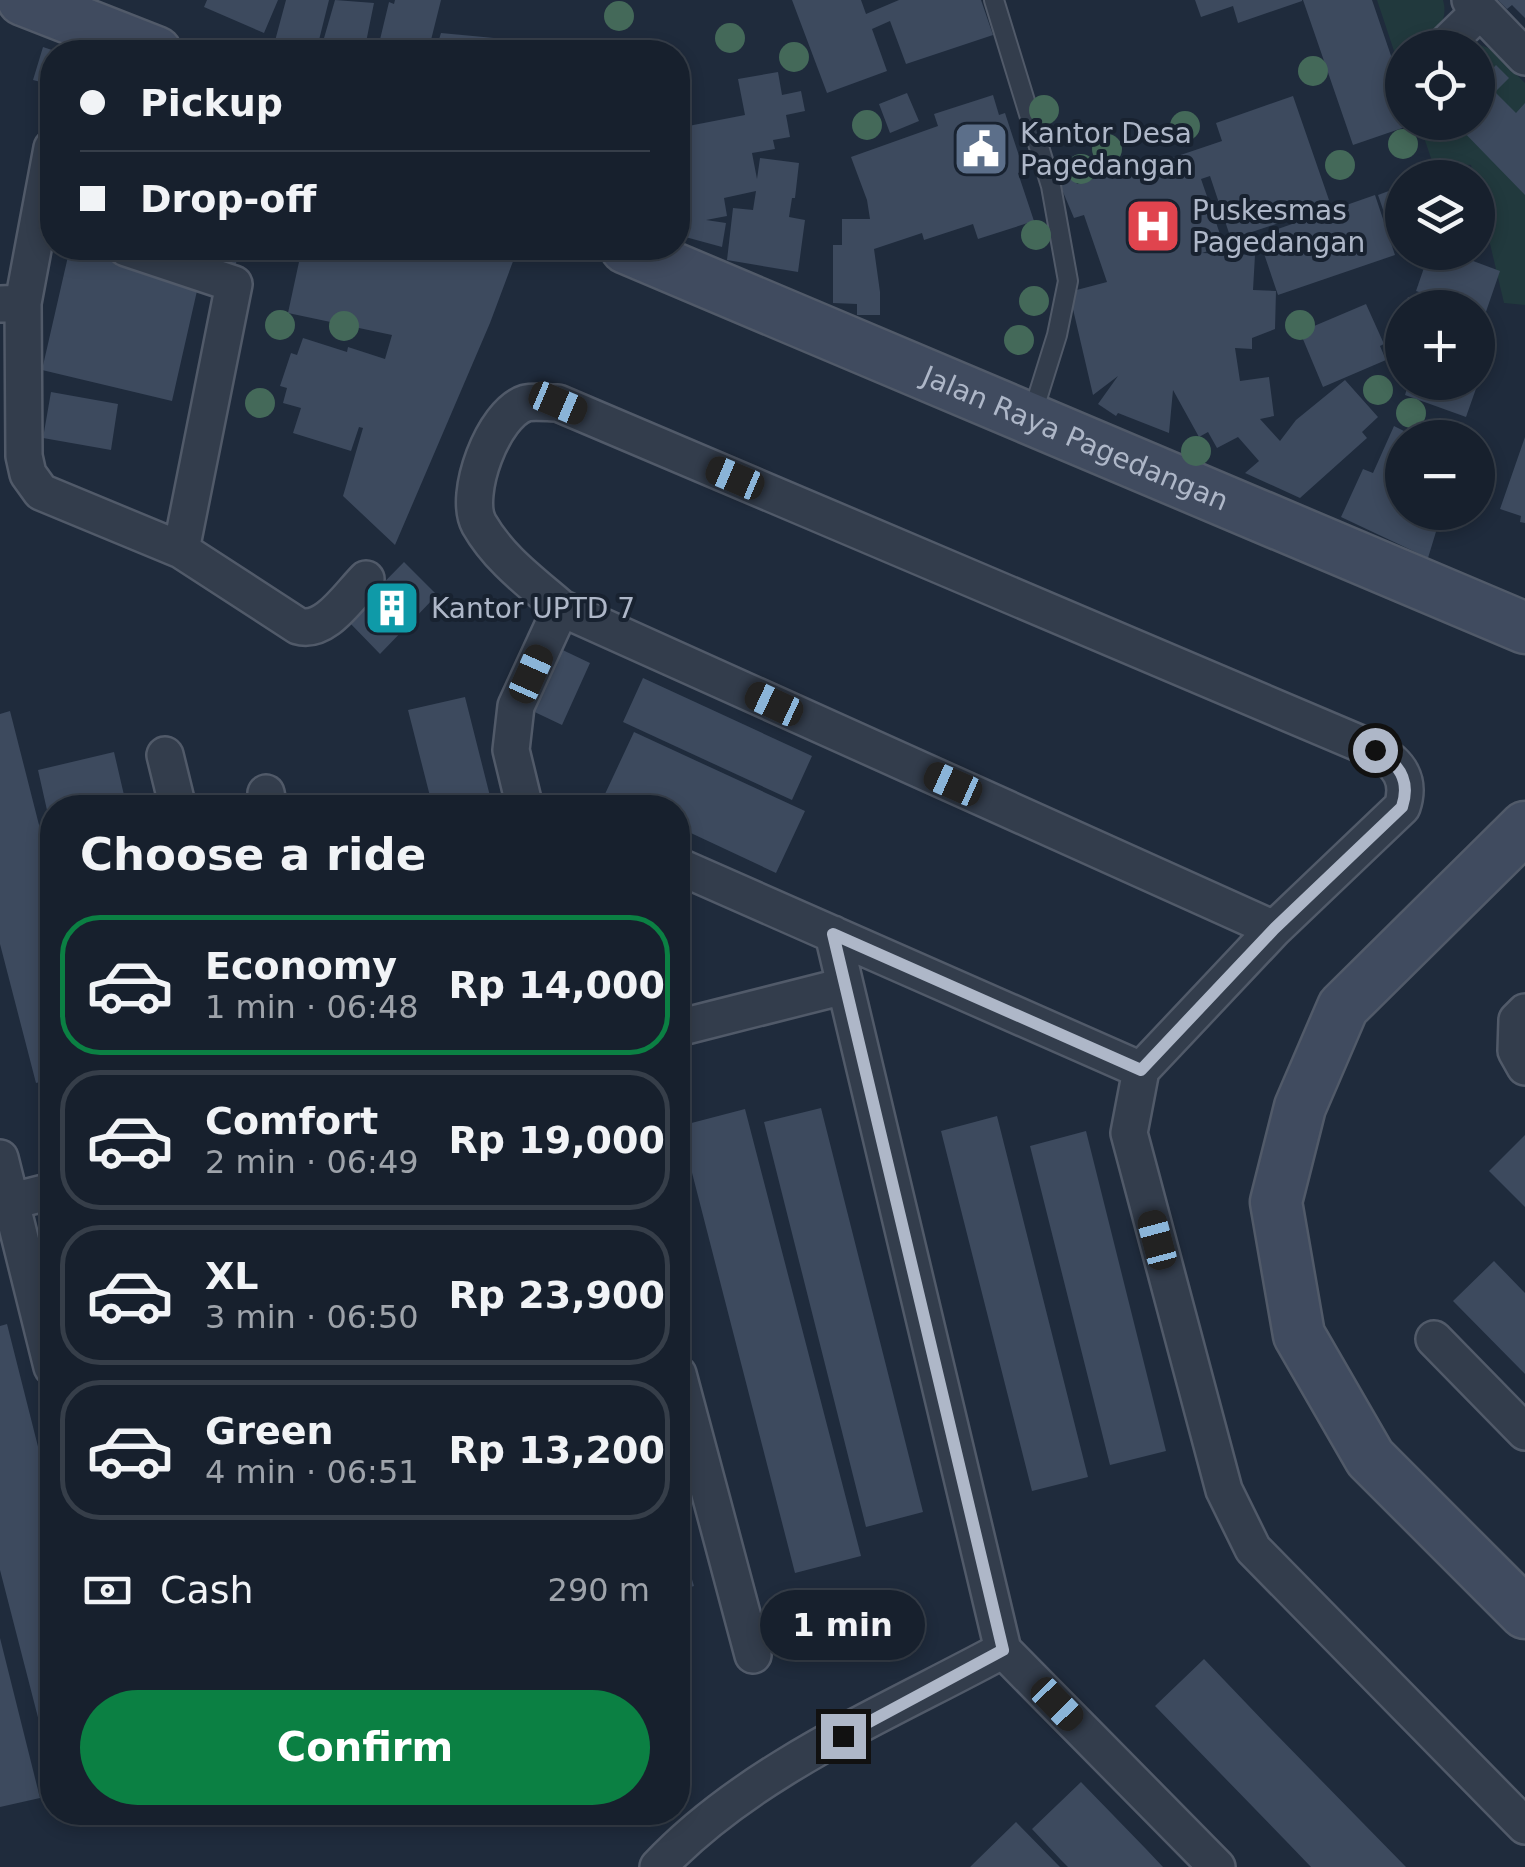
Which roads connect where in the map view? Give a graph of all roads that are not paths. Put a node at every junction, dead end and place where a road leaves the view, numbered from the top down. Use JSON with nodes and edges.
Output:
{"nodes":[{"id":1,"x":23,"y":0,"type":"edge"},
{"id":2,"x":994,"y":0,"type":"edge"},
{"id":3,"x":1475,"y":5,"type":"edge"},
{"id":4,"x":1456,"y":30,"type":"edge"},
{"id":5,"x":75,"y":38,"type":"edge"},
{"id":6,"x":1525,"y":57,"type":"edge"},
{"id":7,"x":40,"y":233,"type":"edge"},
{"id":8,"x":162,"y":260,"type":"edge"},
{"id":9,"x":654,"y":260,"type":"edge"},
{"id":10,"x":11,"y":304,"type":"edge"},
{"id":11,"x":1030,"y":420,"type":"junction"},
{"id":12,"x":181,"y":550,"type":"junction"},
{"id":13,"x":366,"y":579,"type":"dead end"},
{"id":14,"x":560,"y":608,"type":"junction"},
{"id":15,"x":1525,"y":628,"type":"edge"},
{"id":16,"x":165,"y":755,"type":"dead end"},
{"id":17,"x":175,"y":795,"type":"edge"},
{"id":18,"x":527,"y":795,"type":"edge"},
{"id":19,"x":1525,"y":827,"type":"edge"},
{"id":20,"x":690,"y":871,"type":"edge"},
{"id":21,"x":1274,"y":929,"type":"junction"},
{"id":22,"x":833,"y":934,"type":"junction"},
{"id":23,"x":844,"y":986,"type":"junction"},
{"id":24,"x":1525,"y":1012,"type":"edge"},
{"id":25,"x":690,"y":1025,"type":"edge"},
{"id":26,"x":1525,"y":1066,"type":"edge"},
{"id":27,"x":1141,"y":1070,"type":"junction"},
{"id":28,"x":0,"y":1158,"type":"edge"},
{"id":29,"x":40,"y":1194,"type":"edge"},
{"id":30,"x":5,"y":1203,"type":"edge"},
{"id":31,"x":40,"y":1324,"type":"edge"},
{"id":32,"x":1434,"y":1339,"type":"dead end"},
{"id":33,"x":690,"y":1419,"type":"edge"},
{"id":34,"x":1525,"y":1432,"type":"edge"},
{"id":35,"x":1525,"y":1613,"type":"edge"},
{"id":36,"x":1003,"y":1650,"type":"junction"},
{"id":37,"x":753,"y":1655,"type":"dead end"},
{"id":38,"x":1525,"y":1826,"type":"edge"},
{"id":39,"x":658,"y":1867,"type":"edge"},
{"id":40,"x":1217,"y":1867,"type":"edge"}],
"edges":[{"from":1,"to":5,"type":"street"},
{"from":2,"to":11,"type":"lane"},
{"from":3,"to":4,"type":"street"},
{"from":3,"to":6,"type":"street"},
{"from":7,"to":10,"type":"street"},
{"from":8,"to":12,"type":"street"},
{"from":9,"to":11,"type":"street","name":"Jalan Raya Pagedangan"},
{"from":10,"to":12,"type":"street"},
{"from":11,"to":15,"type":"street","name":"Jalan Raya Pagedangan"},
{"from":12,"to":13,"type":"street"},
{"from":14,"to":18,"type":"street"},
{"from":14,"to":21,"type":"street"},
{"from":14,"to":21,"type":"street"},
{"from":16,"to":17,"type":"street"},
{"from":19,"to":35,"type":"street"},
{"from":20,"to":22,"type":"street"},
{"from":21,"to":27,"type":"street"},
{"from":22,"to":23,"type":"street"},
{"from":22,"to":27,"type":"street"},
{"from":23,"to":25,"type":"street"},
{"from":23,"to":36,"type":"street"},
{"from":24,"to":26,"type":"street"},
{"from":27,"to":38,"type":"street"},
{"from":28,"to":30,"type":"street"},
{"from":29,"to":30,"type":"street"},
{"from":30,"to":31,"type":"street"},
{"from":32,"to":34,"type":"street"},
{"from":33,"to":37,"type":"street"},
{"from":36,"to":39,"type":"street"},
{"from":36,"to":40,"type":"street"}]}
